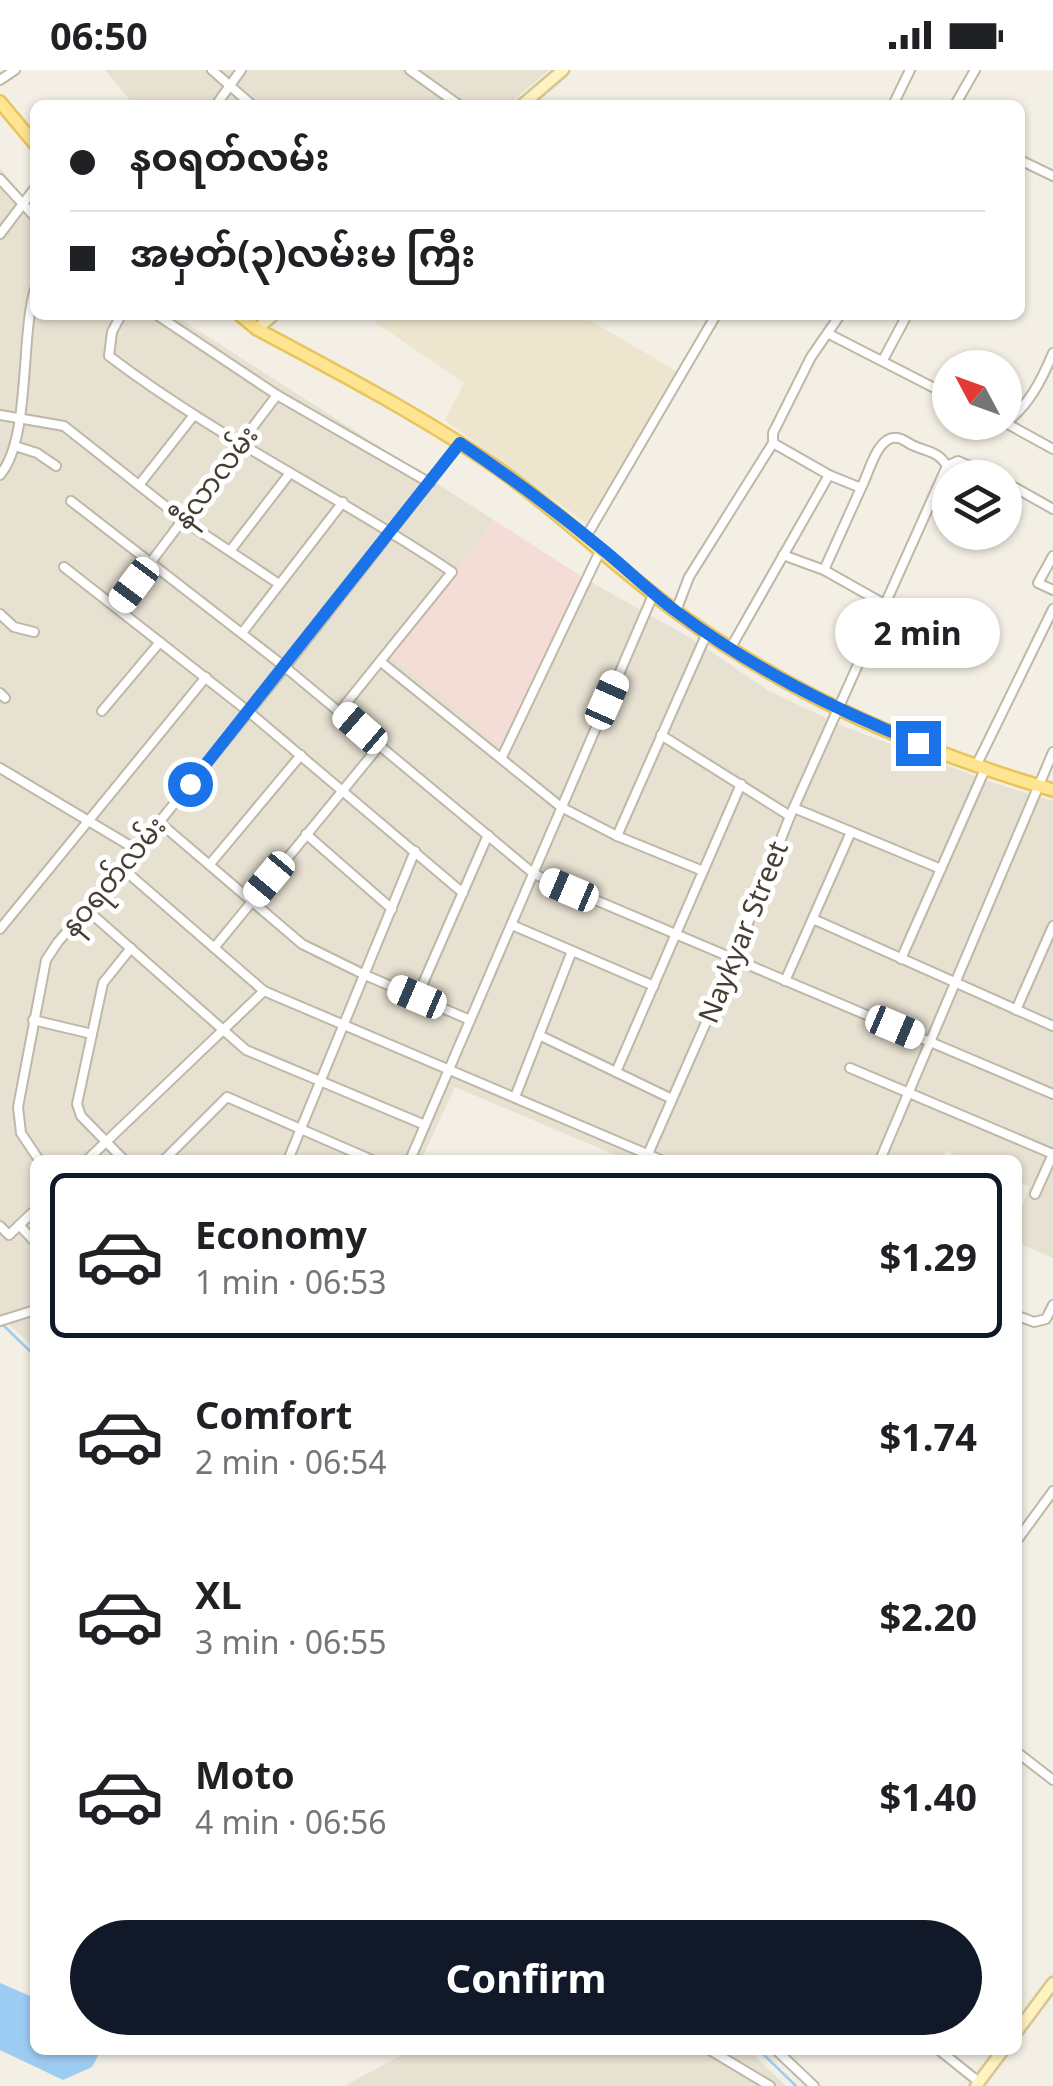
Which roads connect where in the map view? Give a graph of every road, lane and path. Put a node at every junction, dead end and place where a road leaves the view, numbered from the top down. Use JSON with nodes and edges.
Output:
{"nodes":[{"id":1,"x":16,"y":70,"type":"edge"},
{"id":2,"x":212,"y":70,"type":"edge"},
{"id":3,"x":241,"y":70,"type":"edge"},
{"id":4,"x":410,"y":70,"type":"edge"},
{"id":5,"x":563,"y":70,"type":"edge"},
{"id":6,"x":910,"y":70,"type":"edge"},
{"id":7,"x":975,"y":70,"type":"edge"},
{"id":8,"x":0,"y":80,"type":"edge"},
{"id":9,"x":230,"y":85,"type":"junction"},
{"id":10,"x":220,"y":100,"type":"edge"},
{"id":11,"x":246,"y":100,"type":"edge"},
{"id":12,"x":451,"y":100,"type":"edge"},
{"id":13,"x":528,"y":100,"type":"edge"},
{"id":14,"x":895,"y":100,"type":"edge"},
{"id":15,"x":958,"y":100,"type":"edge"},
{"id":16,"x":0,"y":102,"type":"edge"},
{"id":17,"x":30,"y":138,"type":"edge"},
{"id":18,"x":1025,"y":162,"type":"edge"},
{"id":19,"x":1053,"y":176,"type":"edge"},
{"id":20,"x":0,"y":179,"type":"edge"},
{"id":21,"x":30,"y":194,"type":"edge"},
{"id":22,"x":21,"y":204,"type":"junction"},
{"id":23,"x":30,"y":212,"type":"edge"},
{"id":24,"x":0,"y":234,"type":"edge"},
{"id":25,"x":30,"y":317,"type":"edge"},
{"id":26,"x":118,"y":320,"type":"edge"},
{"id":27,"x":164,"y":320,"type":"edge"},
{"id":28,"x":247,"y":320,"type":"edge"},
{"id":29,"x":267,"y":320,"type":"edge"},
{"id":30,"x":713,"y":320,"type":"edge"},
{"id":31,"x":837,"y":320,"type":"edge"},
{"id":32,"x":904,"y":320,"type":"edge"},
{"id":33,"x":257,"y":328,"type":"junction"},
{"id":34,"x":829,"y":334,"type":"junction"},
{"id":35,"x":1053,"y":352,"type":"edge"},
{"id":36,"x":883,"y":360,"type":"junction"},
{"id":37,"x":932,"y":386,"type":"edge"},
{"id":38,"x":276,"y":395,"type":"junction"},
{"id":39,"x":1022,"y":410,"type":"edge"},
{"id":40,"x":0,"y":415,"type":"edge"},
{"id":41,"x":194,"y":416,"type":"junction"},
{"id":42,"x":19,"y":417,"type":"junction"},
{"id":43,"x":1022,"y":432,"type":"edge"},
{"id":44,"x":460,"y":443,"type":"junction"},
{"id":45,"x":773,"y":443,"type":"junction"},
{"id":46,"x":240,"y":444,"type":"junction"},
{"id":47,"x":15,"y":446,"type":"junction"},
{"id":48,"x":1053,"y":448,"type":"edge"},
{"id":49,"x":942,"y":460,"type":"edge"},
{"id":50,"x":56,"y":466,"type":"dead end"},
{"id":51,"x":290,"y":473,"type":"junction"},
{"id":52,"x":0,"y":474,"type":"edge"},
{"id":53,"x":828,"y":474,"type":"junction"},
{"id":54,"x":430,"y":484,"type":"junction"},
{"id":55,"x":139,"y":485,"type":"junction"},
{"id":56,"x":861,"y":488,"type":"junction"},
{"id":57,"x":1022,"y":492,"type":"edge"},
{"id":58,"x":71,"y":500,"type":"dead end"},
{"id":59,"x":932,"y":500,"type":"edge"},
{"id":60,"x":342,"y":502,"type":"junction"},
{"id":61,"x":1053,"y":510,"type":"edge"},
{"id":62,"x":183,"y":520,"type":"junction"},
{"id":63,"x":392,"y":532,"type":"junction"},
{"id":64,"x":586,"y":537,"type":"junction"},
{"id":65,"x":602,"y":549,"type":"junction"},
{"id":66,"x":230,"y":552,"type":"junction"},
{"id":67,"x":783,"y":554,"type":"junction"},
{"id":68,"x":1053,"y":556,"type":"edge"},
{"id":69,"x":150,"y":562,"type":"junction"},
{"id":70,"x":64,"y":567,"type":"dead end"},
{"id":71,"x":824,"y":570,"type":"junction"},
{"id":72,"x":279,"y":584,"type":"junction"},
{"id":73,"x":1053,"y":590,"type":"edge"},
{"id":74,"x":654,"y":594,"type":"junction"},
{"id":75,"x":886,"y":604,"type":"junction"},
{"id":76,"x":117,"y":607,"type":"junction"},
{"id":77,"x":1053,"y":609,"type":"edge"},
{"id":78,"x":676,"y":611,"type":"junction"},
{"id":79,"x":0,"y":614,"type":"edge"},
{"id":80,"x":34,"y":632,"type":"dead end"},
{"id":81,"x":242,"y":633,"type":"junction"},
{"id":82,"x":706,"y":633,"type":"junction"},
{"id":83,"x":160,"y":642,"type":"junction"},
{"id":84,"x":730,"y":649,"type":"junction"},
{"id":85,"x":381,"y":662,"type":"junction"},
{"id":86,"x":285,"y":667,"type":"junction"},
{"id":87,"x":206,"y":677,"type":"junction"},
{"id":88,"x":839,"y":710,"type":"junction"},
{"id":89,"x":102,"y":711,"type":"dead end"},
{"id":90,"x":340,"y":711,"type":"junction"},
{"id":91,"x":249,"y":712,"type":"junction"},
{"id":92,"x":661,"y":735,"type":"junction"},
{"id":93,"x":380,"y":746,"type":"junction"},
{"id":94,"x":1053,"y":752,"type":"edge"},
{"id":95,"x":301,"y":755,"type":"junction"},
{"id":96,"x":502,"y":757,"type":"junction"},
{"id":97,"x":982,"y":766,"type":"junction"},
{"id":98,"x":0,"y":768,"type":"edge"},
{"id":99,"x":741,"y":784,"type":"junction"},
{"id":100,"x":1046,"y":788,"type":"edge"},
{"id":101,"x":343,"y":789,"type":"junction"},
{"id":102,"x":561,"y":807,"type":"junction"},
{"id":103,"x":792,"y":812,"type":"junction"},
{"id":104,"x":88,"y":821,"type":"junction"},
{"id":105,"x":159,"y":822,"type":"junction"},
{"id":106,"x":851,"y":832,"type":"junction"},
{"id":107,"x":306,"y":834,"type":"junction"},
{"id":108,"x":488,"y":835,"type":"junction"},
{"id":109,"x":617,"y":836,"type":"junction"},
{"id":110,"x":137,"y":850,"type":"junction"},
{"id":111,"x":415,"y":851,"type":"junction"},
{"id":112,"x":210,"y":864,"type":"junction"},
{"id":113,"x":122,"y":868,"type":"junction"},
{"id":114,"x":940,"y":869,"type":"junction"},
{"id":115,"x":704,"y":870,"type":"junction"},
{"id":116,"x":534,"y":874,"type":"junction"},
{"id":117,"x":463,"y":893,"type":"junction"},
{"id":118,"x":250,"y":901,"type":"junction"},
{"id":119,"x":392,"y":909,"type":"junction"},
{"id":120,"x":86,"y":910,"type":"junction"},
{"id":121,"x":813,"y":919,"type":"junction"},
{"id":122,"x":512,"y":925,"type":"junction"},
{"id":123,"x":1053,"y":926,"type":"edge"},
{"id":124,"x":0,"y":929,"type":"edge"},
{"id":125,"x":676,"y":934,"type":"junction"},
{"id":126,"x":131,"y":948,"type":"junction"},
{"id":127,"x":214,"y":948,"type":"junction"},
{"id":128,"x":572,"y":951,"type":"junction"},
{"id":129,"x":901,"y":958,"type":"junction"},
{"id":130,"x":734,"y":959,"type":"junction"},
{"id":131,"x":364,"y":975,"type":"junction"},
{"id":132,"x":786,"y":981,"type":"junction"},
{"id":133,"x":957,"y":983,"type":"junction"},
{"id":134,"x":654,"y":986,"type":"junction"},
{"id":135,"x":264,"y":991,"type":"junction"},
{"id":136,"x":417,"y":997,"type":"junction"},
{"id":137,"x":1016,"y":1010,"type":"junction"},
{"id":138,"x":32,"y":1020,"type":"junction"},
{"id":139,"x":470,"y":1020,"type":"junction"},
{"id":140,"x":1053,"y":1026,"type":"edge"},
{"id":141,"x":343,"y":1027,"type":"junction"},
{"id":142,"x":225,"y":1030,"type":"junction"},
{"id":143,"x":92,"y":1034,"type":"junction"},
{"id":144,"x":539,"y":1036,"type":"junction"},
{"id":145,"x":931,"y":1042,"type":"junction"},
{"id":146,"x":850,"y":1068,"type":"dead end"},
{"id":147,"x":448,"y":1071,"type":"junction"},
{"id":148,"x":616,"y":1072,"type":"junction"},
{"id":149,"x":320,"y":1080,"type":"junction"},
{"id":150,"x":909,"y":1094,"type":"junction"},
{"id":151,"x":1053,"y":1094,"type":"edge"},
{"id":152,"x":515,"y":1097,"type":"junction"},
{"id":153,"x":672,"y":1098,"type":"junction"},
{"id":154,"x":425,"y":1125,"type":"junction"},
{"id":155,"x":302,"y":1129,"type":"junction"},
{"id":156,"x":106,"y":1142,"type":"junction"},
{"id":157,"x":648,"y":1154,"type":"joint"},
{"id":158,"x":1053,"y":1154,"type":"edge"},
{"id":159,"x":35,"y":1155,"type":"edge"},
{"id":160,"x":92,"y":1155,"type":"edge"},
{"id":161,"x":119,"y":1155,"type":"edge"},
{"id":162,"x":169,"y":1155,"type":"edge"},
{"id":163,"x":290,"y":1155,"type":"edge"},
{"id":164,"x":351,"y":1155,"type":"edge"},
{"id":165,"x":412,"y":1155,"type":"edge"},
{"id":166,"x":882,"y":1155,"type":"edge"},
{"id":167,"x":1035,"y":1194,"type":"dead end"},
{"id":168,"x":30,"y":1214,"type":"edge"},
{"id":169,"x":18,"y":1225,"type":"junction"},
{"id":170,"x":0,"y":1226,"type":"edge"},
{"id":171,"x":30,"y":1237,"type":"edge"},
{"id":172,"x":1053,"y":1305,"type":"edge"},
{"id":173,"x":30,"y":1312,"type":"edge"},
{"id":174,"x":1022,"y":1318,"type":"edge"},
{"id":175,"x":0,"y":1322,"type":"edge"},
{"id":176,"x":1053,"y":1491,"type":"edge"},
{"id":177,"x":1022,"y":1534,"type":"edge"},
{"id":178,"x":1022,"y":1756,"type":"edge"},
{"id":179,"x":1053,"y":1780,"type":"edge"},
{"id":180,"x":1053,"y":1984,"type":"edge"},
{"id":181,"x":1022,"y":2025,"type":"edge"},
{"id":182,"x":718,"y":2055,"type":"edge"},
{"id":183,"x":781,"y":2055,"type":"edge"},
{"id":184,"x":945,"y":2055,"type":"edge"},
{"id":185,"x":999,"y":2055,"type":"edge"},
{"id":186,"x":977,"y":2084,"type":"edge"},
{"id":187,"x":770,"y":2086,"type":"edge"},
{"id":188,"x":814,"y":2086,"type":"edge"}],
"edges":[{"from":1,"to":8,"type":"street"},
{"from":2,"to":9,"type":"street"},
{"from":3,"to":9,"type":"street"},
{"from":4,"to":12,"type":"street"},
{"from":5,"to":13,"type":"street"},
{"from":6,"to":14,"type":"street"},
{"from":7,"to":15,"type":"street"},
{"from":9,"to":10,"type":"street"},
{"from":9,"to":11,"type":"street"},
{"from":16,"to":17,"type":"main road"},
{"from":18,"to":19,"type":"street"},
{"from":20,"to":22,"type":"street"},
{"from":21,"to":22,"type":"street"},
{"from":22,"to":23,"type":"street"},
{"from":22,"to":24,"type":"street"},
{"from":25,"to":42,"type":"street"},
{"from":26,"to":41,"type":"street"},
{"from":27,"to":38,"type":"street"},
{"from":28,"to":33,"type":"main road"},
{"from":29,"to":33,"type":"street"},
{"from":30,"to":64,"type":"street"},
{"from":31,"to":34,"type":"street"},
{"from":32,"to":36,"type":"street"},
{"from":33,"to":44,"type":"main road"},
{"from":34,"to":36,"type":"street"},
{"from":34,"to":45,"type":"street"},
{"from":35,"to":39,"type":"street"},
{"from":36,"to":37,"type":"street"},
{"from":38,"to":46,"type":"street","name":"နီလာလမ်း"},
{"from":38,"to":54,"type":"street"},
{"from":40,"to":42,"type":"street"},
{"from":41,"to":46,"type":"street"},
{"from":41,"to":55,"type":"street"},
{"from":42,"to":47,"type":"street"},
{"from":42,"to":55,"type":"street"},
{"from":43,"to":48,"type":"street"},
{"from":44,"to":54,"type":"street","name":"နဝရတ်လမ်း"},
{"from":44,"to":64,"type":"main road"},
{"from":45,"to":53,"type":"street"},
{"from":45,"to":78,"type":"street"},
{"from":46,"to":51,"type":"street"},
{"from":46,"to":62,"type":"street","name":"နီလာလမ်း"},
{"from":47,"to":50,"type":"street"},
{"from":47,"to":52,"type":"street"},
{"from":49,"to":56,"type":"street"},
{"from":51,"to":60,"type":"street"},
{"from":51,"to":66,"type":"street"},
{"from":53,"to":56,"type":"street"},
{"from":53,"to":67,"type":"street"},
{"from":54,"to":63,"type":"street","name":"နဝရတ်လမ်း"},
{"from":55,"to":62,"type":"street"},
{"from":56,"to":71,"type":"street"},
{"from":57,"to":61,"type":"street"},
{"from":58,"to":69,"type":"street"},
{"from":59,"to":75,"type":"street","name":"Naykyar Street"},
{"from":60,"to":63,"type":"street"},
{"from":60,"to":72,"type":"street"},
{"from":62,"to":66,"type":"street"},
{"from":62,"to":69,"type":"street","name":"နီလာလမ်း"},
{"from":63,"to":85,"type":"street"},
{"from":63,"to":86,"type":"street","name":"နဝရတ်လမ်း"},
{"from":64,"to":65,"type":"main road"},
{"from":65,"to":74,"type":"main road"},
{"from":65,"to":96,"type":"street"},
{"from":66,"to":72,"type":"street"},
{"from":67,"to":71,"type":"street"},
{"from":67,"to":84,"type":"street"},
{"from":68,"to":73,"type":"street"},
{"from":69,"to":76,"type":"street","name":"နီလာလမ်း"},
{"from":69,"to":81,"type":"street"},
{"from":70,"to":76,"type":"street"},
{"from":71,"to":75,"type":"street"},
{"from":72,"to":81,"type":"street"},
{"from":74,"to":78,"type":"main road"},
{"from":74,"to":102,"type":"street"},
{"from":75,"to":88,"type":"street","name":"Naykyar Street"},
{"from":76,"to":83,"type":"street"},
{"from":77,"to":97,"type":"street"},
{"from":78,"to":82,"type":"main road"},
{"from":79,"to":80,"type":"street"},
{"from":81,"to":86,"type":"street"},
{"from":82,"to":84,"type":"main road"},
{"from":82,"to":92,"type":"street"},
{"from":83,"to":87,"type":"street"},
{"from":83,"to":89,"type":"street"},
{"from":84,"to":88,"type":"main road"},
{"from":85,"to":90,"type":"street"},
{"from":85,"to":96,"type":"street"},
{"from":86,"to":90,"type":"street"},
{"from":86,"to":91,"type":"street","name":"နဝရတ်လမ်း"},
{"from":87,"to":91,"type":"street"},
{"from":87,"to":104,"type":"street"},
{"from":88,"to":97,"type":"main road"},
{"from":88,"to":103,"type":"street","name":"Naykyar Street"},
{"from":90,"to":93,"type":"street"},
{"from":91,"to":95,"type":"street"},
{"from":91,"to":105,"type":"street","name":"နဝရတ်လမ်း"},
{"from":92,"to":99,"type":"street"},
{"from":92,"to":109,"type":"street"},
{"from":93,"to":101,"type":"street"},
{"from":93,"to":108,"type":"street"},
{"from":94,"to":100,"type":"street"},
{"from":95,"to":101,"type":"street"},
{"from":95,"to":112,"type":"street"},
{"from":96,"to":102,"type":"street"},
{"from":97,"to":100,"type":"main road"},
{"from":97,"to":114,"type":"street"},
{"from":98,"to":104,"type":"street"},
{"from":99,"to":103,"type":"street"},
{"from":99,"to":115,"type":"street"},
{"from":100,"to":133,"type":"street"},
{"from":101,"to":107,"type":"street"},
{"from":101,"to":111,"type":"street"},
{"from":102,"to":109,"type":"street"},
{"from":102,"to":116,"type":"street"},
{"from":103,"to":106,"type":"street"},
{"from":103,"to":130,"type":"street","name":"Naykyar Street"},
{"from":104,"to":110,"type":"street"},
{"from":104,"to":124,"type":"street"},
{"from":105,"to":110,"type":"street","name":"နဝရတ်လမ်း"},
{"from":105,"to":112,"type":"street"},
{"from":106,"to":114,"type":"street"},
{"from":106,"to":121,"type":"street"},
{"from":107,"to":118,"type":"street"},
{"from":107,"to":119,"type":"street"},
{"from":108,"to":116,"type":"street"},
{"from":108,"to":117,"type":"street"},
{"from":109,"to":115,"type":"street"},
{"from":110,"to":113,"type":"street","name":"နဝရတ်လမ်း"},
{"from":111,"to":117,"type":"street"},
{"from":111,"to":119,"type":"street"},
{"from":112,"to":118,"type":"street"},
{"from":113,"to":120,"type":"street","name":"နဝရတ်လမ်း"},
{"from":113,"to":127,"type":"street"},
{"from":114,"to":129,"type":"street"},
{"from":115,"to":125,"type":"street"},
{"from":116,"to":122,"type":"street"},
{"from":116,"to":125,"type":"street"},
{"from":117,"to":136,"type":"street"},
{"from":118,"to":127,"type":"street"},
{"from":118,"to":131,"type":"street"},
{"from":119,"to":131,"type":"street"},
{"from":120,"to":126,"type":"street"},
{"from":120,"to":138,"type":"street","name":"နဝရတ်လမ်း"},
{"from":121,"to":129,"type":"street"},
{"from":121,"to":132,"type":"street"},
{"from":122,"to":128,"type":"street"},
{"from":122,"to":139,"type":"street"},
{"from":123,"to":137,"type":"street"},
{"from":125,"to":130,"type":"street"},
{"from":125,"to":134,"type":"street"},
{"from":126,"to":142,"type":"street"},
{"from":126,"to":143,"type":"street"},
{"from":127,"to":135,"type":"street"},
{"from":128,"to":134,"type":"street"},
{"from":128,"to":144,"type":"street"},
{"from":129,"to":133,"type":"street"},
{"from":130,"to":132,"type":"street"},
{"from":130,"to":153,"type":"street","name":"Naykyar Street"},
{"from":131,"to":136,"type":"street"},
{"from":131,"to":141,"type":"street"},
{"from":132,"to":145,"type":"street"},
{"from":133,"to":137,"type":"street"},
{"from":133,"to":145,"type":"street"},
{"from":134,"to":148,"type":"street"},
{"from":135,"to":141,"type":"street"},
{"from":135,"to":142,"type":"street"},
{"from":136,"to":139,"type":"street"},
{"from":137,"to":140,"type":"street"},
{"from":138,"to":143,"type":"street"},
{"from":138,"to":159,"type":"street","name":"နဝရတ်လမ်း"},
{"from":139,"to":147,"type":"street"},
{"from":141,"to":147,"type":"street"},
{"from":141,"to":149,"type":"street"},
{"from":142,"to":149,"type":"street"},
{"from":142,"to":156,"type":"street"},
{"from":143,"to":156,"type":"street"},
{"from":144,"to":148,"type":"street"},
{"from":144,"to":152,"type":"street"},
{"from":145,"to":150,"type":"street"},
{"from":145,"to":151,"type":"street"},
{"from":146,"to":150,"type":"street"},
{"from":147,"to":152,"type":"street"},
{"from":147,"to":154,"type":"street"},
{"from":148,"to":153,"type":"street"},
{"from":149,"to":154,"type":"street"},
{"from":149,"to":155,"type":"street"},
{"from":150,"to":158,"type":"street"},
{"from":150,"to":166,"type":"street"},
{"from":152,"to":157,"type":"street"},
{"from":153,"to":157,"type":"street","name":"Naykyar Street"},
{"from":154,"to":165,"type":"street"},
{"from":155,"to":162,"type":"street"},
{"from":155,"to":163,"type":"street"},
{"from":155,"to":164,"type":"street"},
{"from":156,"to":160,"type":"street"},
{"from":156,"to":161,"type":"street"},
{"from":158,"to":167,"type":"street"},
{"from":168,"to":169,"type":"street"},
{"from":169,"to":170,"type":"street"},
{"from":169,"to":171,"type":"street"},
{"from":172,"to":174,"type":"street"},
{"from":173,"to":175,"type":"street"},
{"from":176,"to":177,"type":"street"},
{"from":178,"to":179,"type":"street"},
{"from":180,"to":181,"type":"street"},
{"from":182,"to":187,"type":"street"},
{"from":183,"to":188,"type":"street"},
{"from":184,"to":186,"type":"street"},
{"from":185,"to":186,"type":"street"}]}
